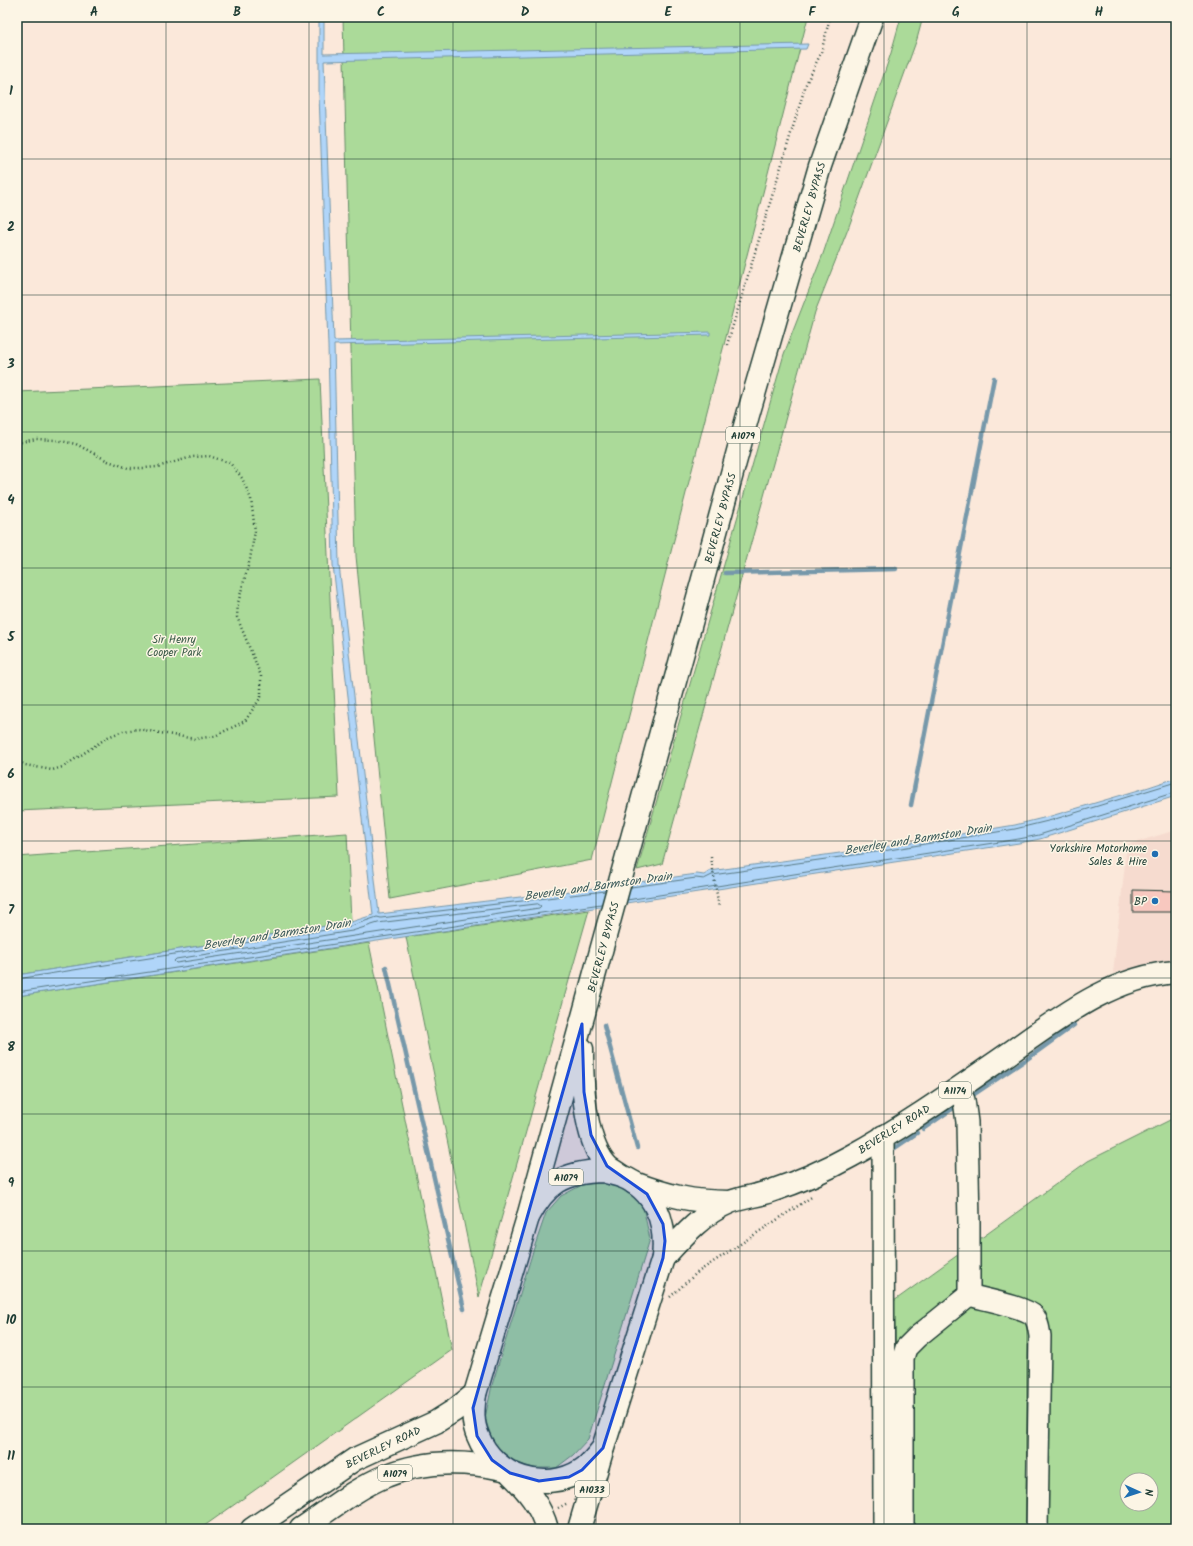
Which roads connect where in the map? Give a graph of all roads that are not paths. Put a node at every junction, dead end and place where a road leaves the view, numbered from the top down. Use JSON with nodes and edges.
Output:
{"nodes":[{"id":1,"x":872,"y":17,"type":"edge"},
{"id":2,"x":1176,"y":972,"type":"edge"},
{"id":3,"x":582,"y":1024,"type":"junction"},
{"id":4,"x":957,"y":1089,"type":"junction"},
{"id":5,"x":883,"y":1136,"type":"junction"},
{"id":6,"x":627,"y":1180,"type":"junction"},
{"id":7,"x":730,"y":1202,"type":"junction"},
{"id":8,"x":528,"y":1217,"type":"junction"},
{"id":9,"x":663,"y":1258,"type":"junction"},
{"id":10,"x":969,"y":1295,"type":"junction"},
{"id":11,"x":475,"y":1394,"type":"junction"},
{"id":12,"x":603,"y":1448,"type":"junction"},
{"id":13,"x":507,"y":1471,"type":"junction"},
{"id":14,"x":252,"y":1529,"type":"edge"},
{"id":15,"x":301,"y":1529,"type":"edge"},
{"id":16,"x":546,"y":1529,"type":"edge"},
{"id":17,"x":579,"y":1529,"type":"edge"},
{"id":18,"x":884,"y":1529,"type":"edge"},
{"id":19,"x":903,"y":1529,"type":"edge"},
{"id":20,"x":1037,"y":1529,"type":"edge"}],
"edges":[{"from":1,"to":3,"type":"main road","name":"BEVERLEY BYPASS","number":"A1079"},
{"from":2,"to":4,"type":"main road","name":"BEVERLEY ROAD","number":"A1174"},
{"from":3,"to":6,"type":"main road","name":"BEVERLEY BYPASS"},
{"from":3,"to":8,"type":"main road","name":"BEVERLEY BYPASS"},
{"from":4,"to":5,"type":"main road","name":"BEVERLEY ROAD","number":"A1174"},
{"from":4,"to":10,"type":"lane"},
{"from":5,"to":7,"type":"main road","name":"BEVERLEY ROAD","number":"A1174"},
{"from":5,"to":18,"type":"lane"},
{"from":6,"to":7,"type":"main road","name":"BEVERLEY ROAD","number":"A1174"},
{"from":6,"to":8,"type":"main road","number":"A1079"},
{"from":6,"to":9,"type":"main road","number":"A1079"},
{"from":7,"to":9,"type":"main road","name":"BEVERLEY ROAD","number":"A1174"},
{"from":8,"to":11,"type":"main road","number":"A1079"},
{"from":9,"to":12,"type":"main road","number":"A1079"},
{"from":10,"to":19,"type":"lane"},
{"from":10,"to":20,"type":"lane"},
{"from":11,"to":13,"type":"main road","number":"A1079"},
{"from":11,"to":14,"type":"main road","name":"BEVERLEY ROAD","number":"A1079"},
{"from":12,"to":13,"type":"main road","number":"A1079"},
{"from":12,"to":17,"type":"main road","number":"A1033"},
{"from":13,"to":15,"type":"main road","number":"A1079"},
{"from":13,"to":16,"type":"main road"}]}
